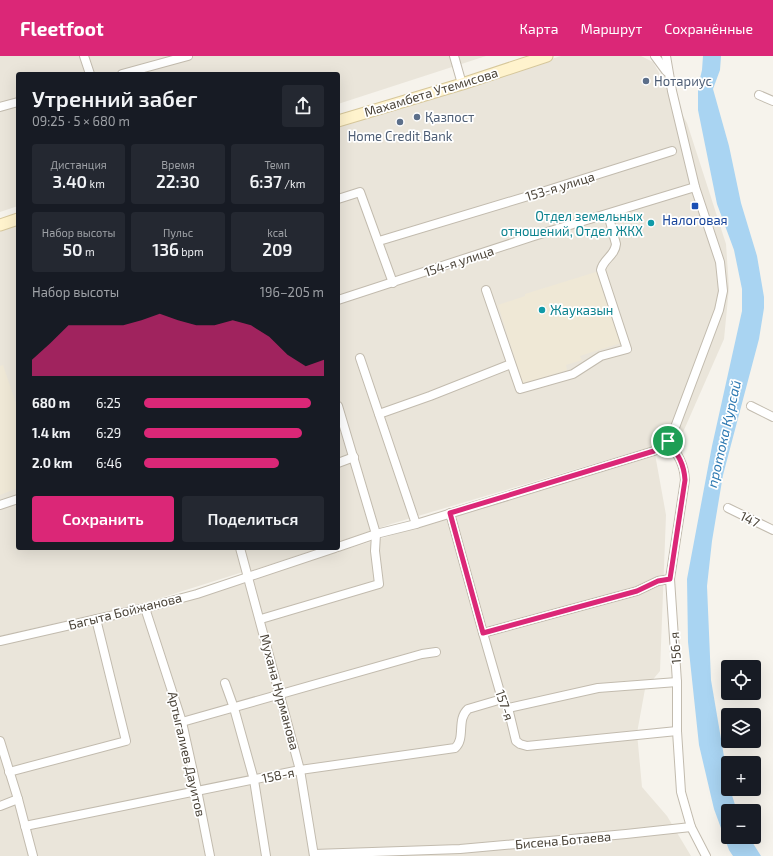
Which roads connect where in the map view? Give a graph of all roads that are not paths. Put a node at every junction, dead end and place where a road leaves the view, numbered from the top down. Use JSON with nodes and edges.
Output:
{"nodes":[{"id":1,"x":84,"y":56,"type":"edge"},
{"id":2,"x":188,"y":56,"type":"edge"},
{"id":3,"x":454,"y":56,"type":"edge"},
{"id":4,"x":547,"y":56,"type":"edge"},
{"id":5,"x":656,"y":56,"type":"edge"},
{"id":6,"x":666,"y":56,"type":"edge"},
{"id":7,"x":89,"y":72,"type":"edge"},
{"id":8,"x":129,"y":72,"type":"edge"},
{"id":9,"x":668,"y":75,"type":"junction"},
{"id":10,"x":462,"y":84,"type":"junction"},
{"id":11,"x":759,"y":95,"type":"dead end"},
{"id":12,"x":773,"y":101,"type":"edge"},
{"id":13,"x":16,"y":103,"type":"edge"},
{"id":14,"x":0,"y":107,"type":"edge"},
{"id":15,"x":340,"y":120,"type":"edge"},
{"id":16,"x":672,"y":151,"type":"dead end"},
{"id":17,"x":695,"y":187,"type":"junction"},
{"id":18,"x":340,"y":198,"type":"edge"},
{"id":19,"x":608,"y":214,"type":"junction"},
{"id":20,"x":16,"y":220,"type":"edge"},
{"id":21,"x":0,"y":225,"type":"edge"},
{"id":22,"x":378,"y":241,"type":"junction"},
{"id":23,"x":393,"y":283,"type":"junction"},
{"id":24,"x":486,"y":290,"type":"dead end"},
{"id":25,"x":340,"y":299,"type":"edge"},
{"id":26,"x":360,"y":358,"type":"dead end"},
{"id":27,"x":511,"y":364,"type":"junction"},
{"id":28,"x":751,"y":406,"type":"dead end"},
{"id":29,"x":340,"y":412,"type":"edge"},
{"id":30,"x":379,"y":414,"type":"junction"},
{"id":31,"x":773,"y":417,"type":"edge"},
{"id":32,"x":668,"y":441,"type":"junction"},
{"id":33,"x":354,"y":457,"type":"junction"},
{"id":34,"x":340,"y":462,"type":"edge"},
{"id":35,"x":16,"y":500,"type":"edge"},
{"id":36,"x":0,"y":505,"type":"edge"},
{"id":37,"x":728,"y":508,"type":"dead end"},
{"id":38,"x":450,"y":513,"type":"junction"},
{"id":39,"x":416,"y":524,"type":"junction"},
{"id":40,"x":773,"y":530,"type":"edge"},
{"id":41,"x":376,"y":534,"type":"junction"},
{"id":42,"x":340,"y":546,"type":"edge"},
{"id":43,"x":241,"y":550,"type":"edge"},
{"id":44,"x":329,"y":550,"type":"edge"},
{"id":45,"x":249,"y":577,"type":"junction"},
{"id":46,"x":670,"y":579,"type":"junction"},
{"id":47,"x":144,"y":608,"type":"junction"},
{"id":48,"x":96,"y":619,"type":"junction"},
{"id":49,"x":261,"y":620,"type":"junction"},
{"id":50,"x":483,"y":633,"type":"junction"},
{"id":51,"x":0,"y":641,"type":"edge"},
{"id":52,"x":436,"y":652,"type":"dead end"},
{"id":53,"x":677,"y":682,"type":"junction"},
{"id":54,"x":225,"y":683,"type":"dead end"},
{"id":55,"x":281,"y":694,"type":"junction"},
{"id":56,"x":502,"y":700,"type":"junction"},
{"id":57,"x":234,"y":708,"type":"junction"},
{"id":58,"x":508,"y":708,"type":"junction"},
{"id":59,"x":182,"y":722,"type":"junction"},
{"id":60,"x":677,"y":731,"type":"junction"},
{"id":61,"x":0,"y":741,"type":"edge"},
{"id":62,"x":300,"y":770,"type":"junction"},
{"id":63,"x":9,"y":772,"type":"junction"},
{"id":64,"x":254,"y":780,"type":"junction"},
{"id":65,"x":197,"y":790,"type":"junction"},
{"id":66,"x":18,"y":799,"type":"junction"},
{"id":67,"x":0,"y":806,"type":"edge"},
{"id":68,"x":25,"y":826,"type":"junction"},
{"id":69,"x":691,"y":827,"type":"junction"},
{"id":70,"x":314,"y":855,"type":"edge"},
{"id":71,"x":33,"y":856,"type":"edge"},
{"id":72,"x":210,"y":856,"type":"edge"},
{"id":73,"x":266,"y":856,"type":"edge"},
{"id":74,"x":706,"y":856,"type":"edge"}],
"edges":[{"from":1,"to":7,"type":"street"},
{"from":2,"to":8,"type":"street"},
{"from":3,"to":10,"type":"street"},
{"from":4,"to":10,"type":"street","name":"Махамбета Утемисова"},
{"from":5,"to":9,"type":"street"},
{"from":6,"to":9,"type":"street"},
{"from":9,"to":17,"type":"street"},
{"from":10,"to":15,"type":"street","name":"Махамбета Утемисова"},
{"from":11,"to":12,"type":"street"},
{"from":13,"to":14,"type":"street"},
{"from":16,"to":22,"type":"street","name":"153-я улица"},
{"from":17,"to":19,"type":"street","name":"154-я улица"},
{"from":17,"to":32,"type":"street"},
{"from":18,"to":22,"type":"street"},
{"from":19,"to":23,"type":"street","name":"154-я улица"},
{"from":19,"to":27,"type":"street"},
{"from":20,"to":21,"type":"street"},
{"from":22,"to":23,"type":"street"},
{"from":23,"to":25,"type":"street","name":"154-я улица"},
{"from":24,"to":27,"type":"street"},
{"from":26,"to":30,"type":"street"},
{"from":27,"to":30,"type":"street"},
{"from":28,"to":31,"type":"street"},
{"from":29,"to":33,"type":"street"},
{"from":30,"to":39,"type":"street"},
{"from":32,"to":38,"type":"street"},
{"from":32,"to":46,"type":"street","name":"156-я"},
{"from":33,"to":34,"type":"street"},
{"from":33,"to":41,"type":"street"},
{"from":35,"to":36,"type":"street"},
{"from":37,"to":40,"type":"street","name":"147"},
{"from":38,"to":39,"type":"street"},
{"from":38,"to":50,"type":"street","name":"157-я"},
{"from":39,"to":41,"type":"street"},
{"from":41,"to":42,"type":"street"},
{"from":41,"to":49,"type":"street"},
{"from":43,"to":45,"type":"street","name":"Мухана Нурманова"},
{"from":44,"to":45,"type":"street","name":"Багыта Бойжанова"},
{"from":45,"to":47,"type":"street","name":"Багыта Бойжанова"},
{"from":45,"to":49,"type":"street","name":"Мухана Нурманова"},
{"from":46,"to":50,"type":"street"},
{"from":46,"to":53,"type":"street","name":"156-я"},
{"from":47,"to":48,"type":"street","name":"Багыта Бойжанова"},
{"from":47,"to":59,"type":"street","name":"Артыгалиев Дауитов"},
{"from":48,"to":51,"type":"street","name":"Багыта Бойжанова"},
{"from":48,"to":63,"type":"street"},
{"from":49,"to":55,"type":"street","name":"Мухана Нурманова"},
{"from":50,"to":56,"type":"street","name":"157-я"},
{"from":52,"to":55,"type":"street"},
{"from":53,"to":58,"type":"street"},
{"from":53,"to":60,"type":"street","name":"156-я"},
{"from":54,"to":57,"type":"street"},
{"from":55,"to":57,"type":"street"},
{"from":55,"to":62,"type":"street","name":"Мухана Нурманова"},
{"from":56,"to":58,"type":"street","name":"157-я"},
{"from":56,"to":62,"type":"street","name":"158-я"},
{"from":57,"to":59,"type":"street"},
{"from":57,"to":64,"type":"street"},
{"from":58,"to":60,"type":"street","name":"157-я"},
{"from":59,"to":65,"type":"street","name":"Артыгалиев Дауитов"},
{"from":60,"to":69,"type":"street","name":"156-я"},
{"from":61,"to":63,"type":"street"},
{"from":62,"to":64,"type":"street","name":"158-я"},
{"from":62,"to":70,"type":"street","name":"Мухана Нурманова"},
{"from":63,"to":66,"type":"street"},
{"from":64,"to":65,"type":"street","name":"158-я"},
{"from":64,"to":73,"type":"street"},
{"from":65,"to":68,"type":"street","name":"158-я"},
{"from":65,"to":72,"type":"street","name":"Артыгалиев Дауитов"},
{"from":66,"to":67,"type":"street"},
{"from":66,"to":68,"type":"street"},
{"from":68,"to":71,"type":"street"},
{"from":69,"to":70,"type":"street","name":"Бисена Ботаева"},
{"from":69,"to":74,"type":"street","name":"156-я"}]}
